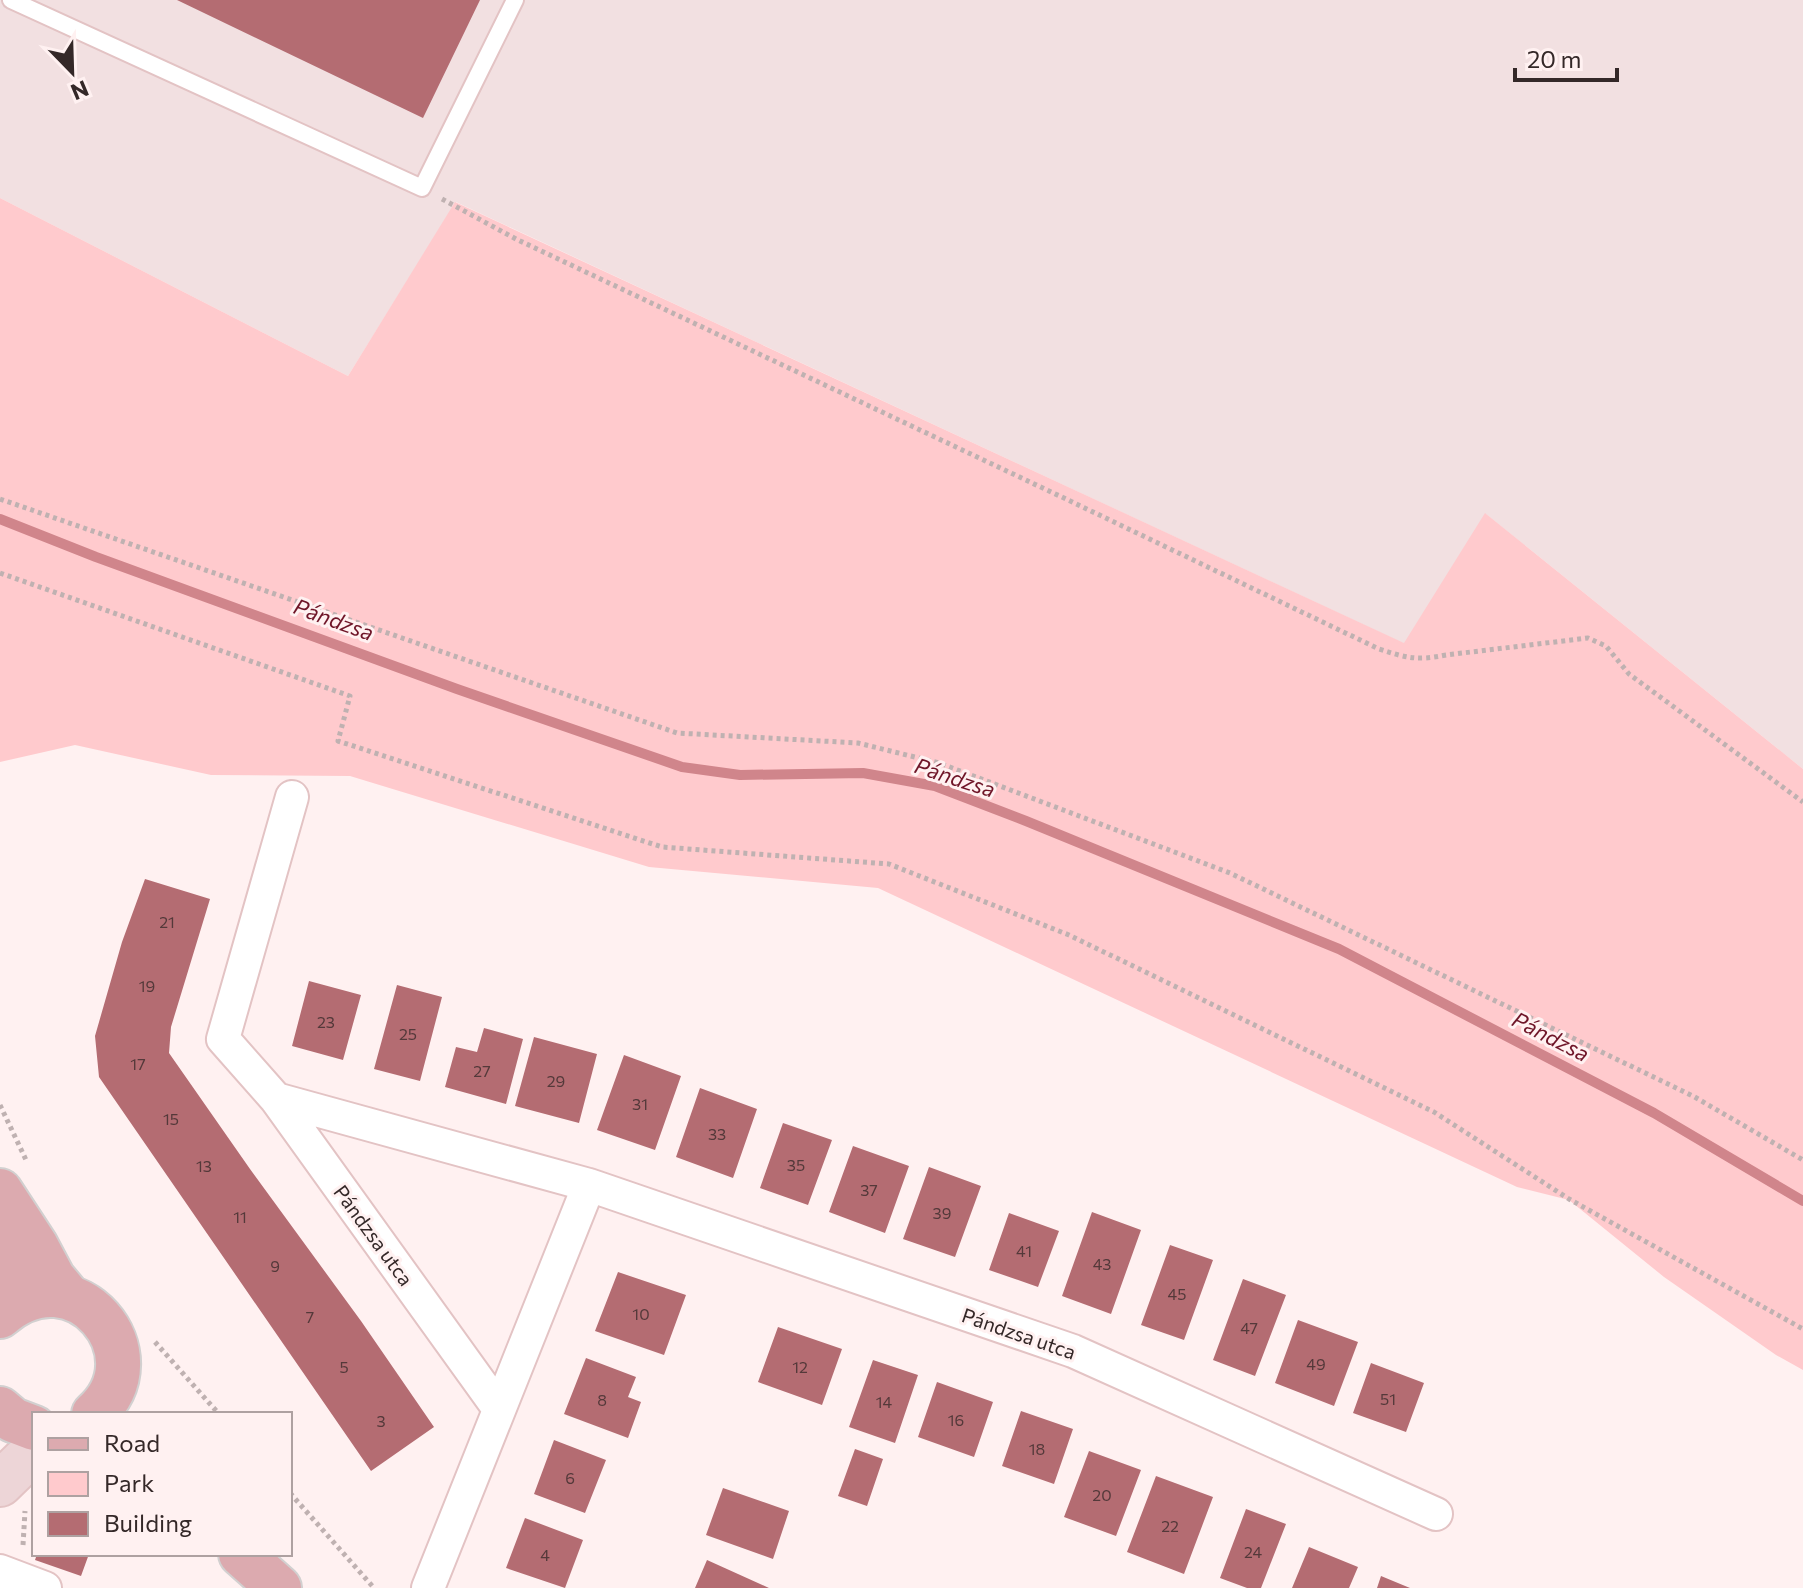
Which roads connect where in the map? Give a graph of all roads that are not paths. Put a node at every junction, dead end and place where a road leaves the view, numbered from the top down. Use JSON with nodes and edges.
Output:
{"nodes":[{"id":1,"x":11,"y":0,"type":"edge"},
{"id":2,"x":515,"y":0,"type":"edge"},
{"id":3,"x":292,"y":797,"type":"dead end"},
{"id":4,"x":276,"y":1099,"type":"junction"},
{"id":5,"x":589,"y":1185,"type":"junction"},
{"id":6,"x":0,"y":1191,"type":"edge"},
{"id":7,"x":0,"y":1244,"type":"edge"},
{"id":8,"x":68,"y":1296,"type":"junction"},
{"id":9,"x":0,"y":1310,"type":"edge"},
{"id":10,"x":0,"y":1316,"type":"edge"},
{"id":11,"x":118,"y":1370,"type":"junction"},
{"id":12,"x":0,"y":1409,"type":"edge"},
{"id":13,"x":499,"y":1409,"type":"junction"},
{"id":14,"x":96,"y":1412,"type":"edge"},
{"id":15,"x":128,"y":1412,"type":"edge"},
{"id":16,"x":32,"y":1427,"type":"edge"},
{"id":17,"x":32,"y":1453,"type":"edge"},
{"id":18,"x":0,"y":1484,"type":"edge"},
{"id":19,"x":1436,"y":1514,"type":"dead end"},
{"id":20,"x":244,"y":1556,"type":"edge"},
{"id":21,"x":0,"y":1571,"type":"edge"},
{"id":22,"x":45,"y":1588,"type":"edge"},
{"id":23,"x":279,"y":1588,"type":"edge"},
{"id":24,"x":428,"y":1588,"type":"edge"}],
"edges":[{"from":1,"to":2,"type":"lane"},
{"from":3,"to":4,"type":"street","name":"Pándzsa utca"},
{"from":4,"to":5,"type":"street","name":"Pándzsa utca"},
{"from":4,"to":13,"type":"street","name":"Pándzsa utca"},
{"from":5,"to":13,"type":"street"},
{"from":5,"to":19,"type":"street","name":"Pándzsa utca"},
{"from":6,"to":8,"type":"main road"},
{"from":7,"to":9,"type":"main road"},
{"from":8,"to":10,"type":"main road"},
{"from":8,"to":11,"type":"main road"},
{"from":11,"to":14,"type":"main road"},
{"from":11,"to":15,"type":"main road"},
{"from":12,"to":16,"type":"main road"},
{"from":13,"to":24,"type":"street"},
{"from":17,"to":18,"type":"main road"},
{"from":20,"to":23,"type":"main road"},
{"from":21,"to":22,"type":"street"}]}
